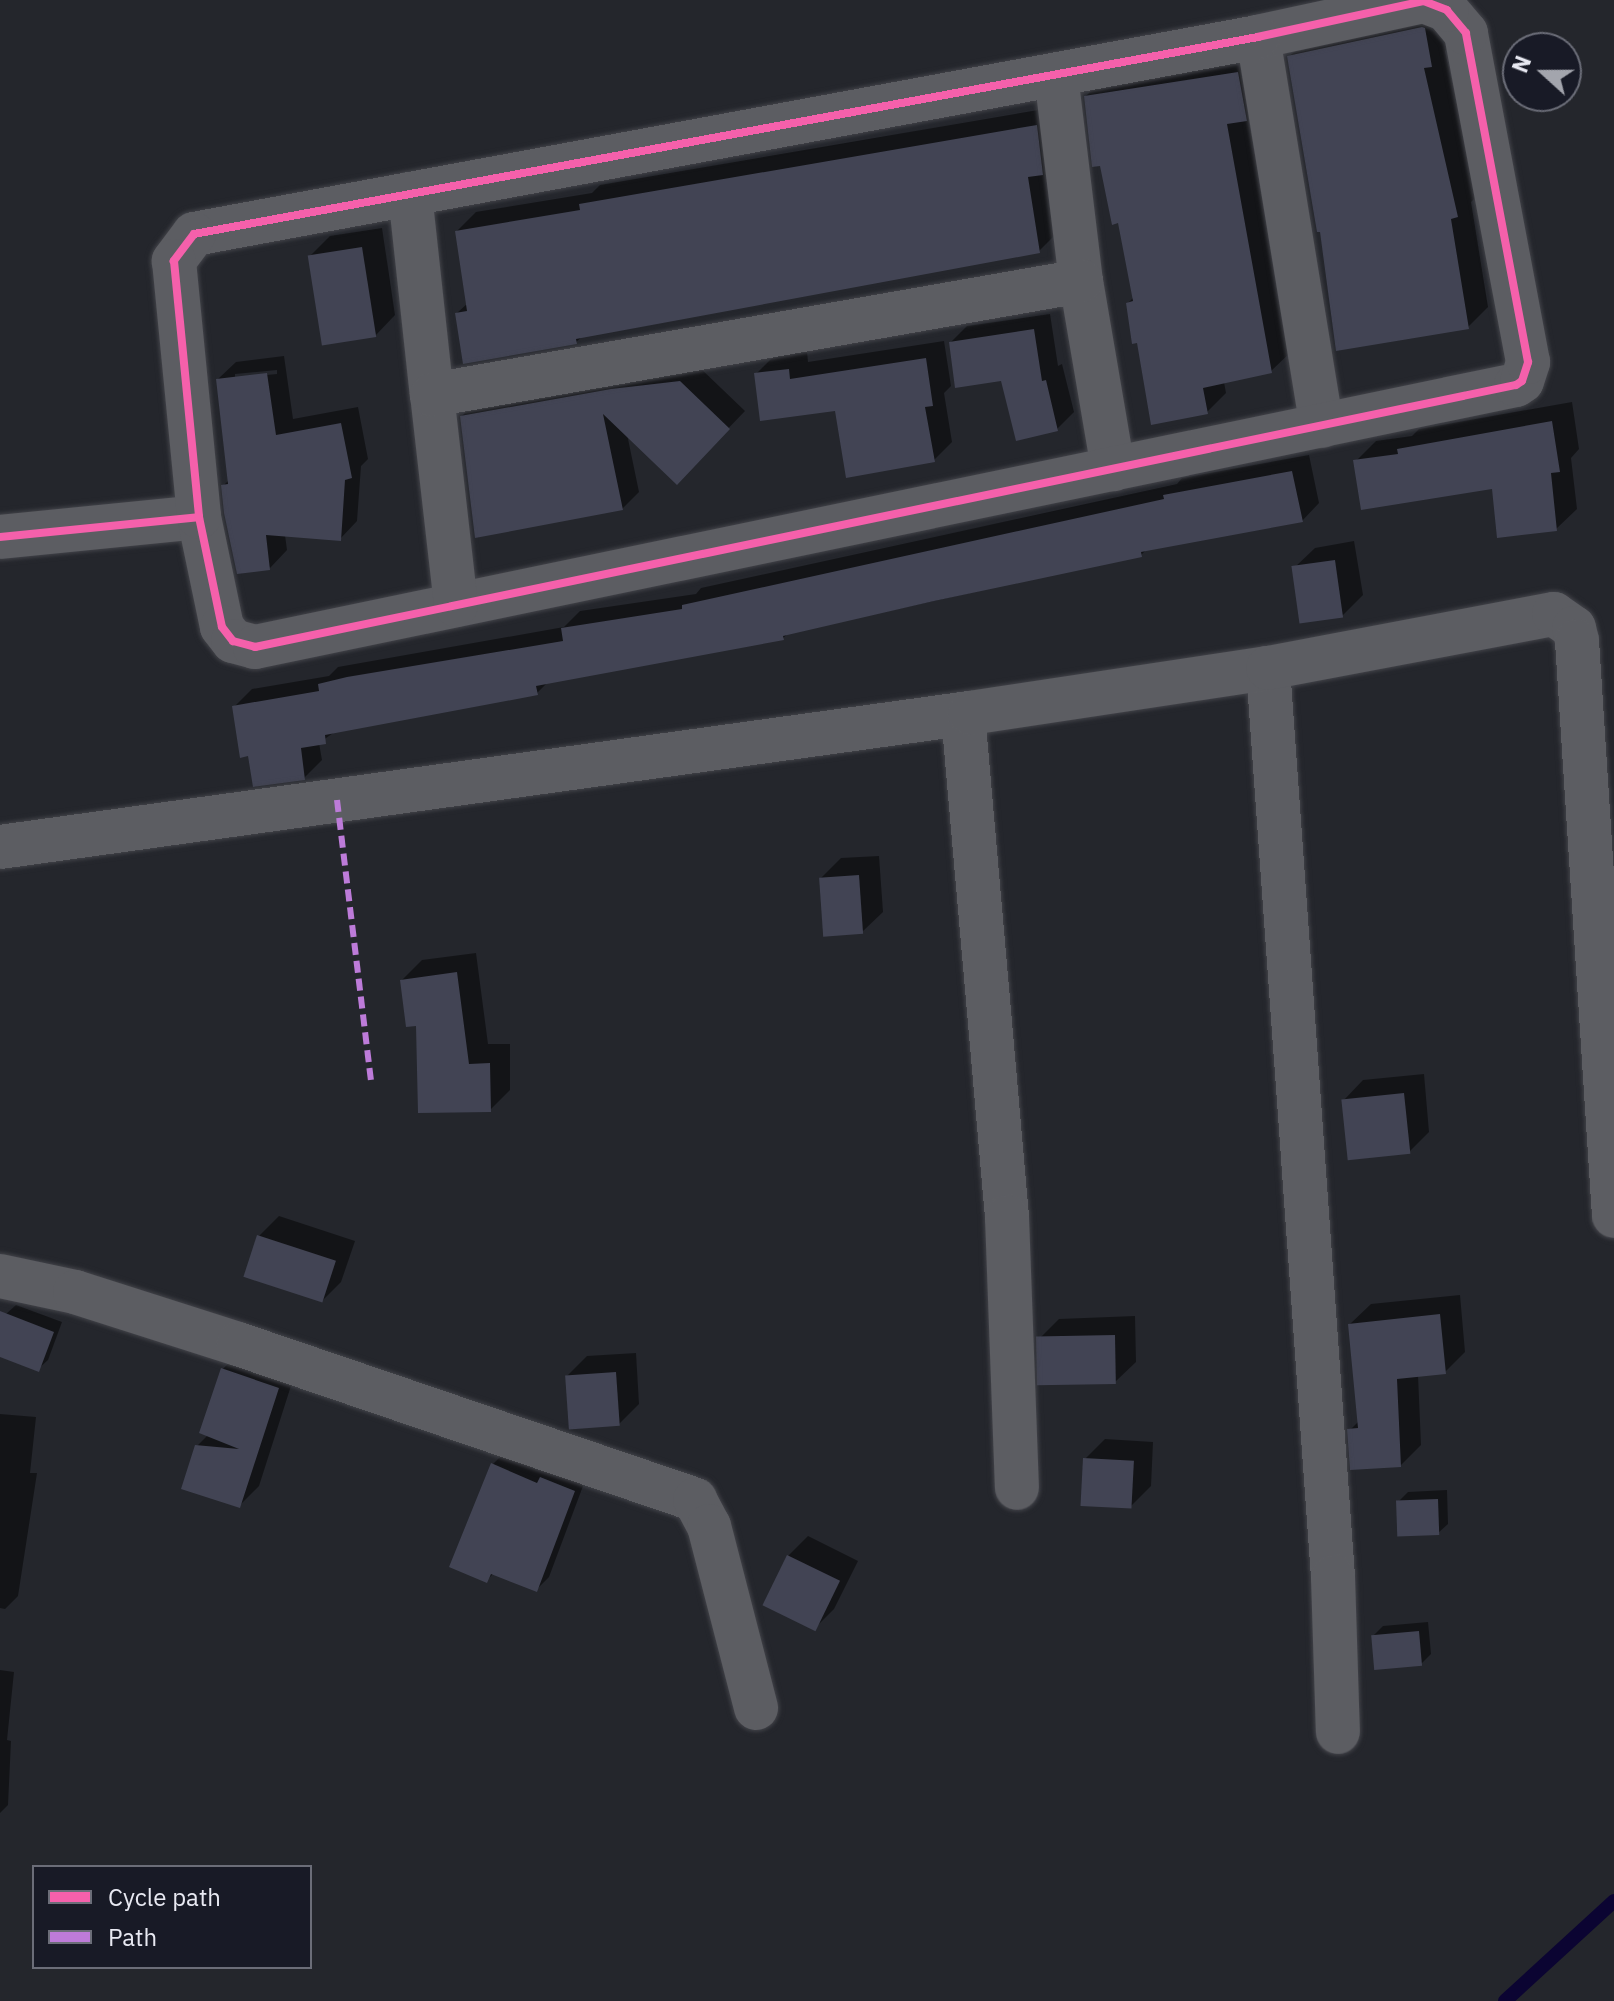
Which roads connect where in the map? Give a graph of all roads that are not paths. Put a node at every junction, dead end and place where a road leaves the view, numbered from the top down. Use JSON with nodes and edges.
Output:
{"nodes":[{"id":1,"x":1258,"y":37,"type":"junction"},
{"id":2,"x":1056,"y":75,"type":"junction"},
{"id":3,"x":410,"y":194,"type":"junction"},
{"id":4,"x":1081,"y":281,"type":"junction"},
{"id":5,"x":432,"y":395,"type":"junction"},
{"id":6,"x":1322,"y":426,"type":"junction"},
{"id":7,"x":1113,"y":469,"type":"junction"},
{"id":8,"x":199,"y":517,"type":"junction"},
{"id":9,"x":0,"y":537,"type":"edge"},
{"id":10,"x":456,"y":605,"type":"junction"},
{"id":11,"x":1268,"y":668,"type":"junction"},
{"id":12,"x":963,"y":714,"type":"junction"},
{"id":13,"x":0,"y":847,"type":"edge"},
{"id":14,"x":1614,"y":1216,"type":"edge"},
{"id":15,"x":0,"y":1276,"type":"edge"},
{"id":16,"x":1017,"y":1488,"type":"dead end"},
{"id":17,"x":756,"y":1708,"type":"dead end"},
{"id":18,"x":1338,"y":1732,"type":"dead end"}],
"edges":[{"from":1,"to":2,"type":"street"},
{"from":1,"to":6,"type":"street"},
{"from":1,"to":6,"type":"street"},
{"from":2,"to":3,"type":"street"},
{"from":2,"to":4,"type":"street"},
{"from":3,"to":5,"type":"street"},
{"from":3,"to":8,"type":"street"},
{"from":4,"to":5,"type":"street"},
{"from":4,"to":7,"type":"street"},
{"from":5,"to":10,"type":"street"},
{"from":6,"to":7,"type":"street"},
{"from":7,"to":10,"type":"street"},
{"from":8,"to":9,"type":"street"},
{"from":8,"to":10,"type":"street"},
{"from":11,"to":12,"type":"street"},
{"from":11,"to":14,"type":"street"},
{"from":11,"to":18,"type":"street"},
{"from":12,"to":13,"type":"street"},
{"from":12,"to":16,"type":"street"},
{"from":15,"to":17,"type":"street"}]}
